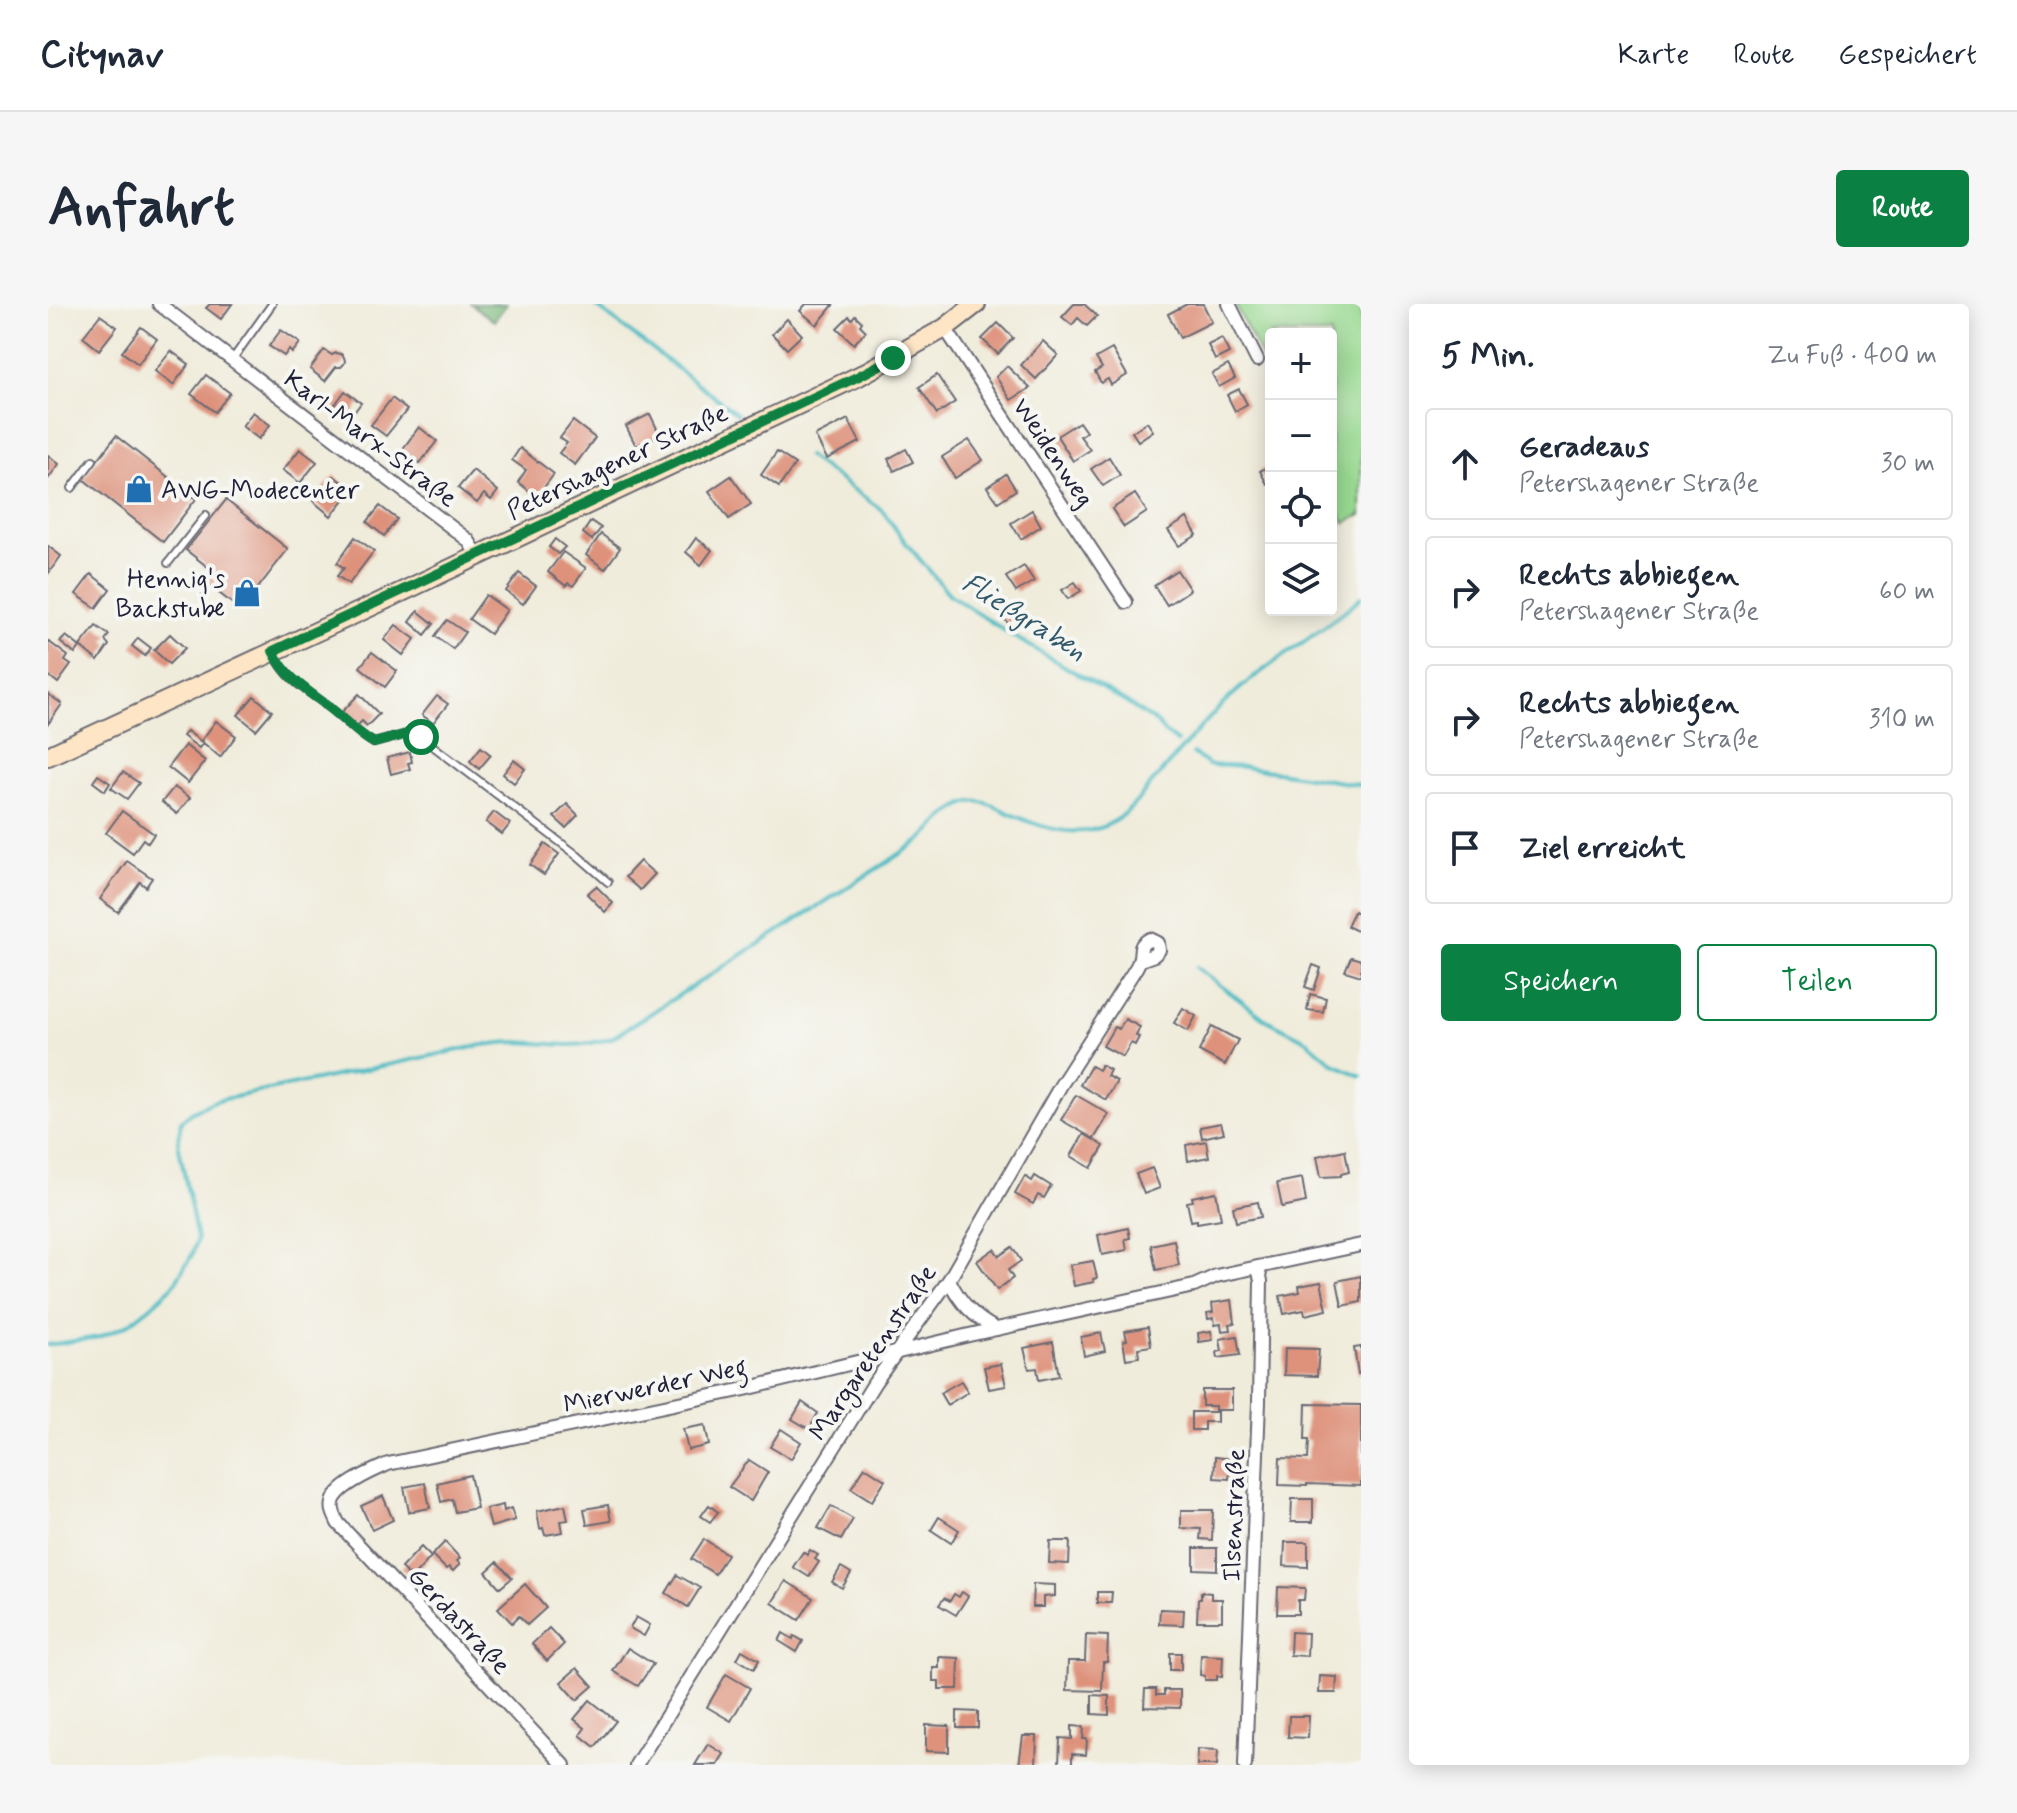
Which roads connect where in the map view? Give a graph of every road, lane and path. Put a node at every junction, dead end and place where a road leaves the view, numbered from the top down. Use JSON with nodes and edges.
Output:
{"nodes":[{"id":1,"x":159,"y":304,"type":"edge"},
{"id":2,"x":272,"y":304,"type":"edge"},
{"id":3,"x":976,"y":304,"type":"edge"},
{"id":4,"x":1229,"y":304,"type":"edge"},
{"id":5,"x":945,"y":328,"type":"junction"},
{"id":6,"x":232,"y":360,"type":"junction"},
{"id":7,"x":1257,"y":360,"type":"dead end"},
{"id":8,"x":93,"y":460,"type":"dead end"},
{"id":9,"x":72,"y":488,"type":"dead end"},
{"id":10,"x":206,"y":515,"type":"dead end"},
{"id":11,"x":478,"y":556,"type":"junction"},
{"id":12,"x":168,"y":563,"type":"dead end"},
{"id":13,"x":1126,"y":602,"type":"dead end"},
{"id":14,"x":273,"y":651,"type":"junction"},
{"id":15,"x":48,"y":756,"type":"edge"},
{"id":16,"x":608,"y":882,"type":"dead end"},
{"id":17,"x":1140,"y":960,"type":"dead end"},
{"id":18,"x":1361,"y":1245,"type":"edge"},
{"id":19,"x":1258,"y":1267,"type":"junction"},
{"id":20,"x":949,"y":1280,"type":"junction"},
{"id":21,"x":996,"y":1329,"type":"junction"},
{"id":22,"x":896,"y":1352,"type":"junction"},
{"id":23,"x":333,"y":1502,"type":"joint"},
{"id":24,"x":564,"y":1765,"type":"edge"},
{"id":25,"x":636,"y":1765,"type":"edge"},
{"id":26,"x":1245,"y":1765,"type":"edge"}],
"edges":[{"from":1,"to":6,"type":"street","name":"Karl-Marx-Straße"},
{"from":2,"to":6,"type":"lane"},
{"from":3,"to":5,"type":"street","name":"Petershagener Straße"},
{"from":4,"to":7,"type":"street"},
{"from":5,"to":11,"type":"street","name":"Petershagener Straße"},
{"from":5,"to":13,"type":"street","name":"Weidenweg"},
{"from":6,"to":11,"type":"street","name":"Karl-Marx-Straße"},
{"from":8,"to":9,"type":"lane"},
{"from":10,"to":12,"type":"lane"},
{"from":11,"to":14,"type":"street","name":"Petershagener Straße"},
{"from":14,"to":15,"type":"street","name":"Petershagener Straße"},
{"from":14,"to":16,"type":"lane"},
{"from":17,"to":20,"type":"street","name":"Margaretenstraße"},
{"from":18,"to":19,"type":"street","name":"Mierwerder Weg"},
{"from":19,"to":21,"type":"street","name":"Mierwerder Weg"},
{"from":19,"to":26,"type":"street","name":"Ilsenstraße"},
{"from":20,"to":21,"type":"street"},
{"from":20,"to":22,"type":"street","name":"Margaretenstraße"},
{"from":21,"to":22,"type":"street","name":"Mierwerder Weg"},
{"from":22,"to":23,"type":"street","name":"Mierwerder Weg"},
{"from":22,"to":25,"type":"street","name":"Margaretenstraße"},
{"from":23,"to":24,"type":"street","name":"Gerdastraße"}]}
